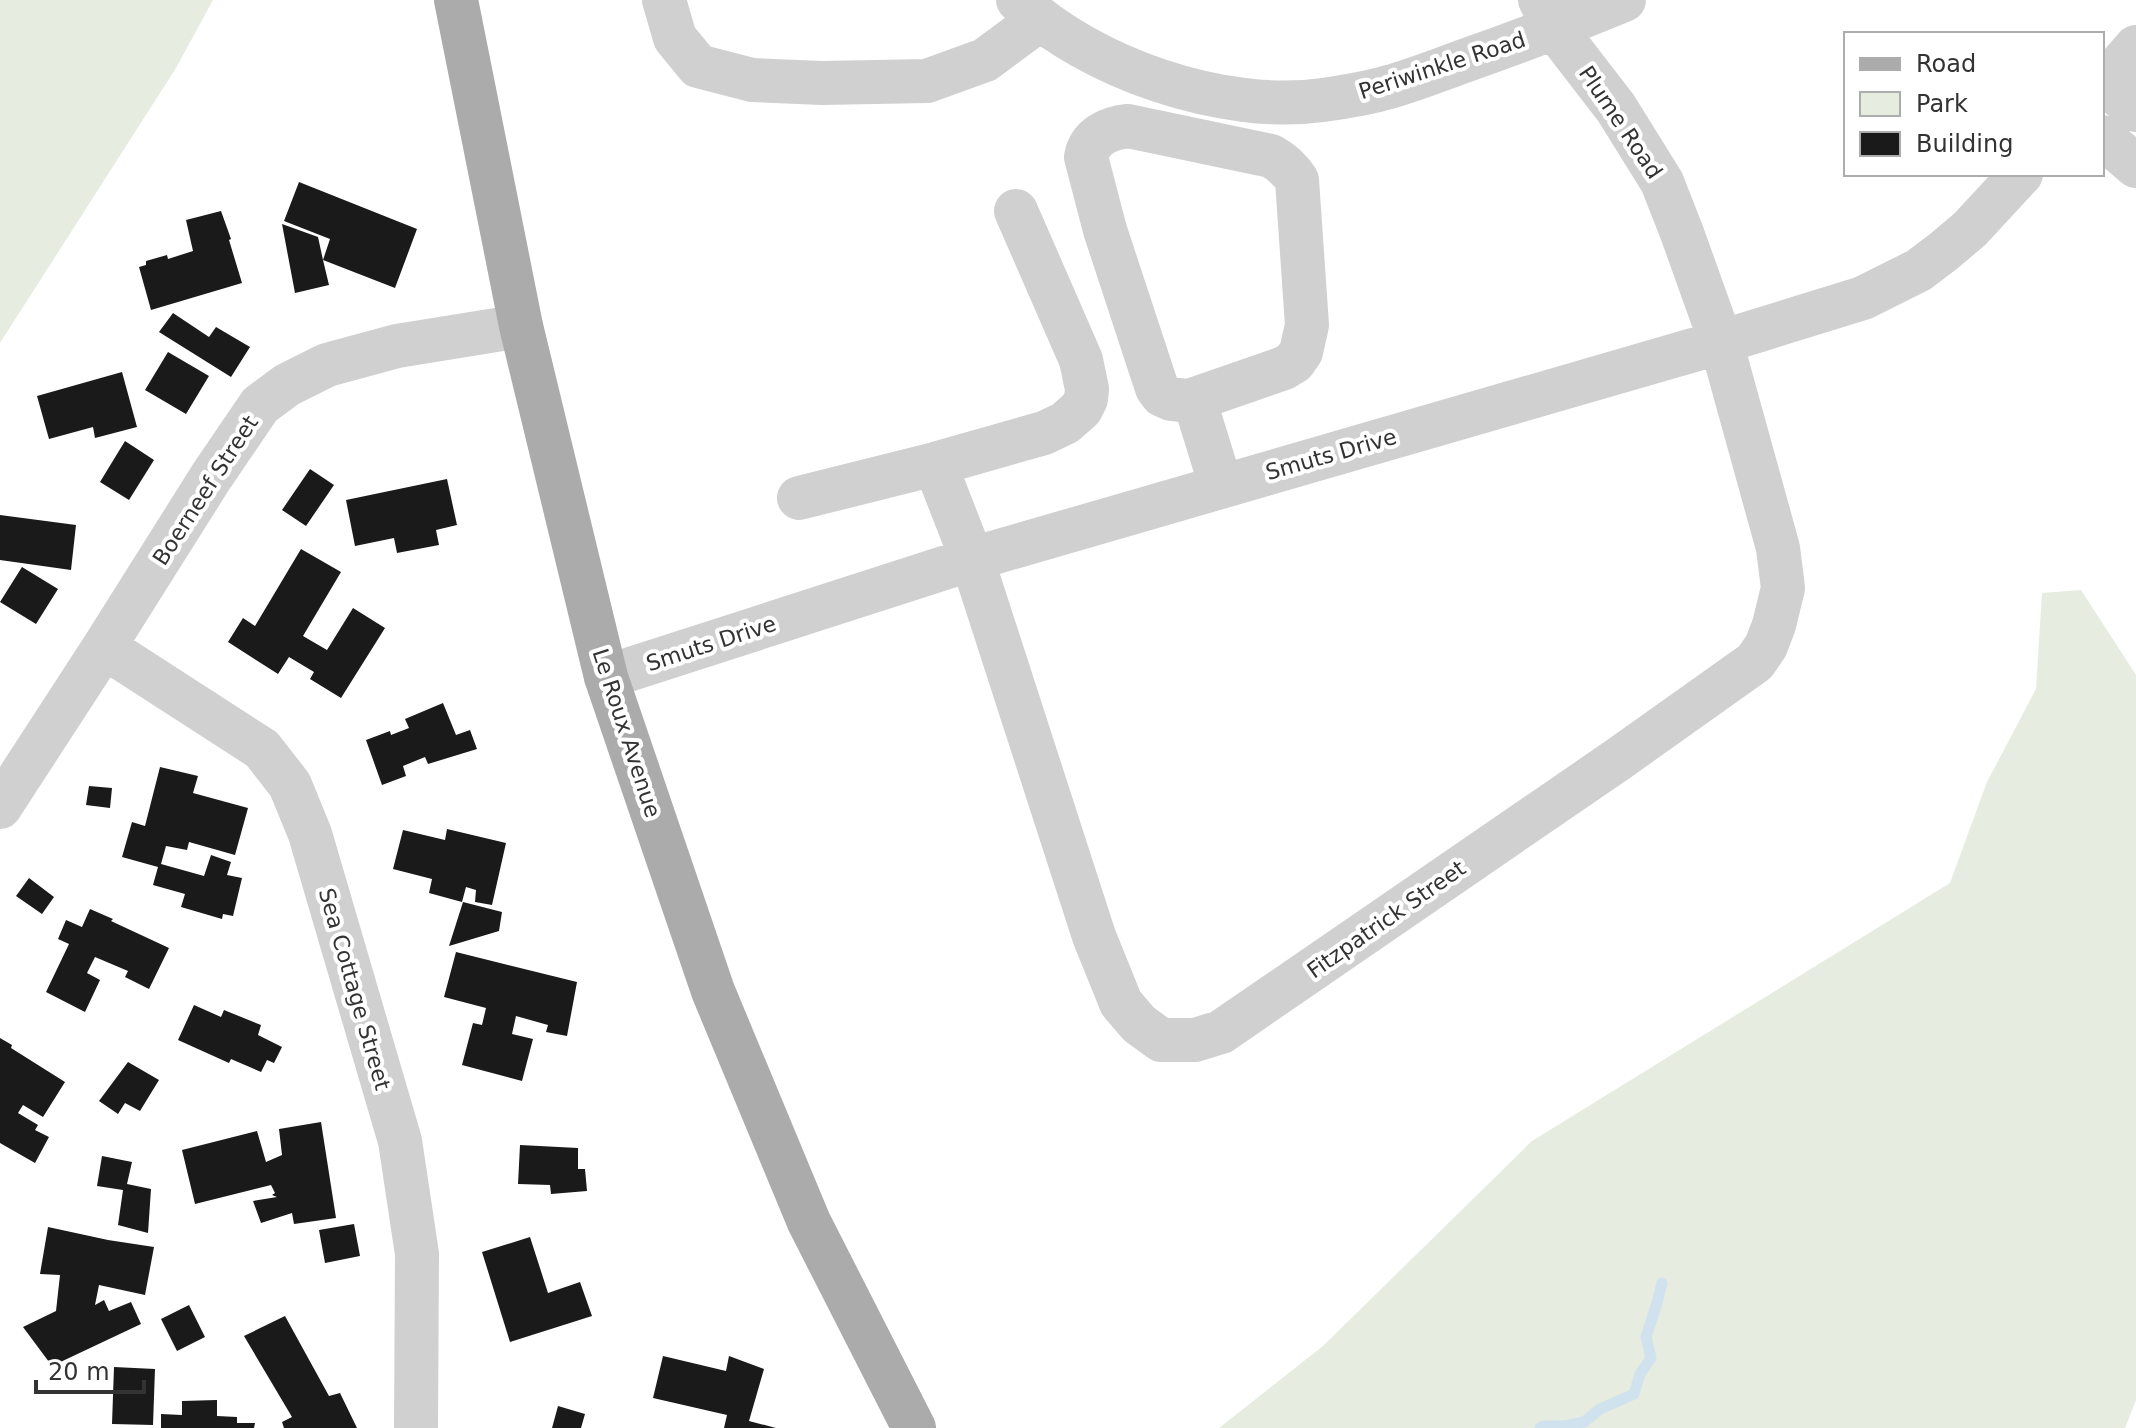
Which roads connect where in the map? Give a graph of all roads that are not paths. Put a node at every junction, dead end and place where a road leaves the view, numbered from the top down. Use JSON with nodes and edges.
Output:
{"nodes":[{"id":1,"x":456,"y":0,"type":"edge"},
{"id":2,"x":664,"y":0,"type":"edge"},
{"id":3,"x":1624,"y":0,"type":"edge"},
{"id":4,"x":1028,"y":10,"type":"edge"},
{"id":5,"x":1548,"y":14,"type":"edge"},
{"id":6,"x":2136,"y":47,"type":"edge"},
{"id":7,"x":2114,"y":93,"type":"edge"},
{"id":8,"x":2104,"y":139,"type":"edge"},
{"id":9,"x":2136,"y":166,"type":"edge"},
{"id":10,"x":2019,"y":176,"type":"edge"},
{"id":11,"x":1016,"y":211,"type":"dead end"},
{"id":12,"x":521,"y":326,"type":"junction"},
{"id":13,"x":1721,"y":342,"type":"junction"},
{"id":14,"x":1189,"y":401,"type":"junction"},
{"id":15,"x":935,"y":464,"type":"junction"},
{"id":16,"x":1221,"y":486,"type":"junction"},
{"id":17,"x":799,"y":498,"type":"dead end"},
{"id":18,"x":972,"y":559,"type":"junction"},
{"id":19,"x":104,"y":647,"type":"junction"},
{"id":20,"x":606,"y":677,"type":"junction"},
{"id":21,"x":0,"y":807,"type":"edge"},
{"id":22,"x":416,"y":1428,"type":"edge"},
{"id":23,"x":914,"y":1428,"type":"edge"}],
"edges":[{"from":1,"to":12,"type":"main road","name":"Le Roux Avenue"},
{"from":2,"to":4,"type":"street"},
{"from":3,"to":5,"type":"street","name":"Periwinkle Road"},
{"from":4,"to":5,"type":"street","name":"Periwinkle Road"},
{"from":5,"to":13,"type":"street","name":"Plume Road"},
{"from":6,"to":7,"type":"street"},
{"from":8,"to":9,"type":"street"},
{"from":10,"to":13,"type":"street","name":"Smuts Drive"},
{"from":11,"to":15,"type":"street"},
{"from":12,"to":19,"type":"street","name":"Boerneef Street"},
{"from":12,"to":20,"type":"main road","name":"Le Roux Avenue"},
{"from":13,"to":16,"type":"street","name":"Smuts Drive"},
{"from":13,"to":18,"type":"street","name":"Fitzpatrick Street"},
{"from":14,"to":14,"type":"street"},
{"from":14,"to":16,"type":"street"},
{"from":15,"to":17,"type":"street"},
{"from":15,"to":18,"type":"street","name":"Fitzpatrick Street"},
{"from":16,"to":18,"type":"street","name":"Smuts Drive"},
{"from":18,"to":20,"type":"street","name":"Smuts Drive"},
{"from":19,"to":21,"type":"street","name":"Boerneef Street"},
{"from":19,"to":22,"type":"street","name":"Sea Cottage Street"},
{"from":20,"to":23,"type":"main road","name":"Le Roux Avenue"}]}
